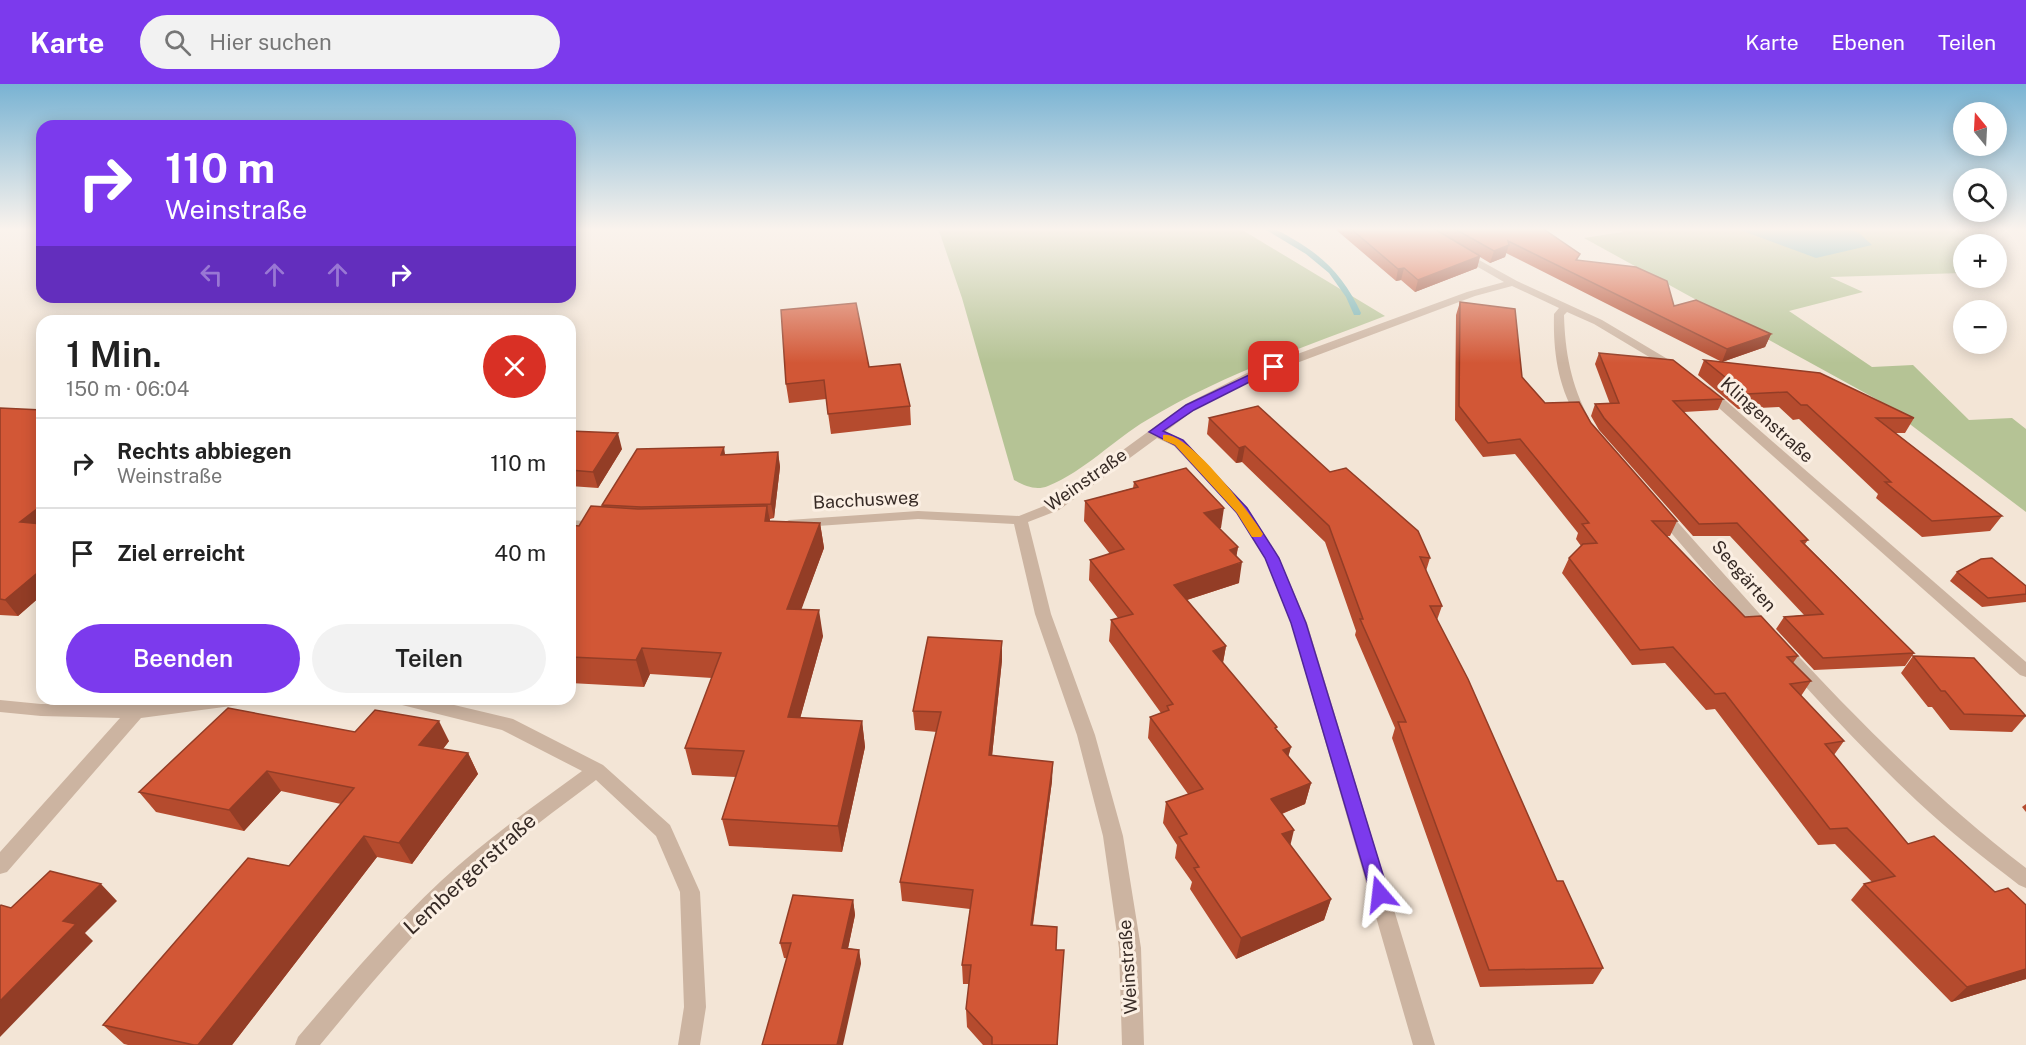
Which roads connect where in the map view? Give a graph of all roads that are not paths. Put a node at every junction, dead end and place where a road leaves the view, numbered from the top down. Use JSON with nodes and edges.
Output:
{"nodes":[{"id":1,"x":1495,"y":273,"type":"edge"},
{"id":2,"x":1513,"y":283,"type":"junction"},
{"id":3,"x":1566,"y":307,"type":"junction"},
{"id":4,"x":1155,"y":432,"type":"junction"},
{"id":5,"x":1592,"y":433,"type":"edge"},
{"id":6,"x":1653,"y":503,"type":"edge"},
{"id":7,"x":1020,"y":520,"type":"junction"},
{"id":8,"x":576,"y":524,"type":"edge"},
{"id":9,"x":768,"y":525,"type":"edge"},
{"id":10,"x":613,"y":526,"type":"edge"},
{"id":11,"x":2026,"y":671,"type":"edge"},
{"id":12,"x":141,"y":705,"type":"edge"},
{"id":13,"x":427,"y":705,"type":"edge"},
{"id":14,"x":0,"y":706,"type":"edge"},
{"id":15,"x":597,"y":770,"type":"junction"},
{"id":16,"x":0,"y":866,"type":"edge"},
{"id":17,"x":2026,"y":879,"type":"edge"},
{"id":18,"x":306,"y":1045,"type":"edge"},
{"id":19,"x":689,"y":1045,"type":"edge"},
{"id":20,"x":1133,"y":1045,"type":"edge"},
{"id":21,"x":1424,"y":1045,"type":"edge"}],
"edges":[{"from":1,"to":2,"type":"street","name":"Klingenstraße"},
{"from":2,"to":3,"type":"street","name":"Klingenstraße"},
{"from":2,"to":4,"type":"street","name":"Weinstraße"},
{"from":3,"to":5,"type":"street"},
{"from":3,"to":11,"type":"street","name":"Klingenstraße"},
{"from":4,"to":7,"type":"street","name":"Weinstraße"},
{"from":4,"to":21,"type":"street"},
{"from":6,"to":17,"type":"street","name":"Seegärten"},
{"from":7,"to":9,"type":"street","name":"Bacchusweg"},
{"from":7,"to":20,"type":"street","name":"Weinstraße"},
{"from":8,"to":10,"type":"street"},
{"from":12,"to":14,"type":"street"},
{"from":12,"to":16,"type":"street"},
{"from":13,"to":15,"type":"street"},
{"from":15,"to":18,"type":"street","name":"Lembergerstraße"},
{"from":15,"to":19,"type":"street"}]}
